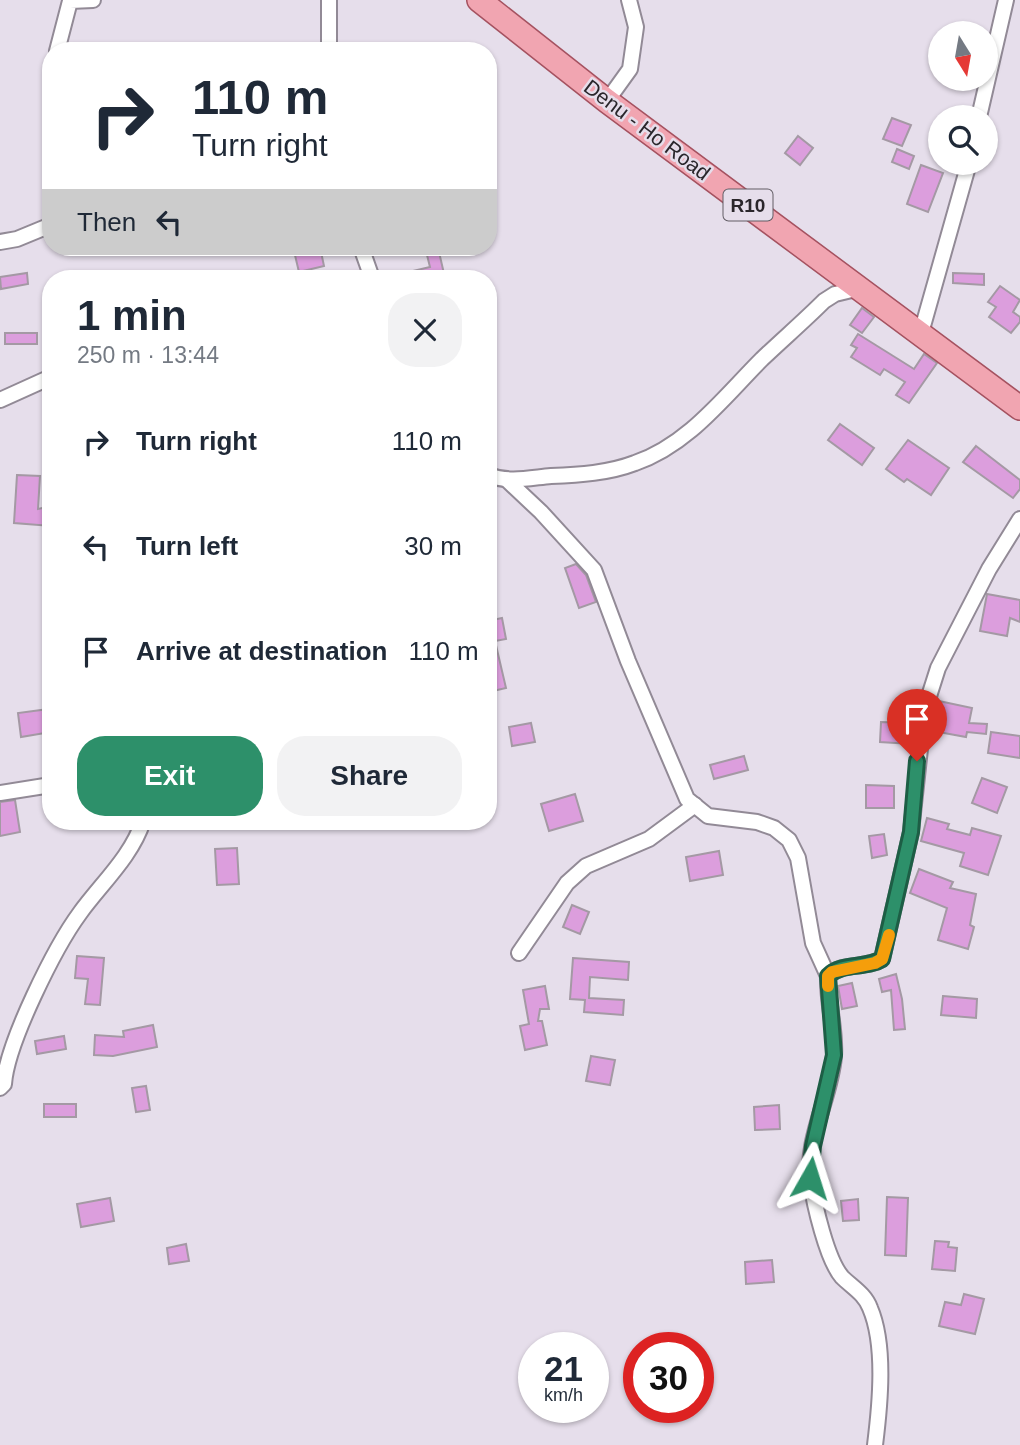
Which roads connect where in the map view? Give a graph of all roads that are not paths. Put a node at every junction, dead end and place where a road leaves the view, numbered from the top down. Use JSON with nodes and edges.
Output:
{"nodes":[{"id":1,"x":93,"y":0,"type":"edge"},
{"id":2,"x":329,"y":0,"type":"edge"},
{"id":3,"x":479,"y":0,"type":"edge"},
{"id":4,"x":629,"y":0,"type":"edge"},
{"id":5,"x":1006,"y":0,"type":"edge"},
{"id":6,"x":59,"y":42,"type":"edge"},
{"id":7,"x":329,"y":42,"type":"edge"},
{"id":8,"x":607,"y":101,"type":"junction"},
{"id":9,"x":982,"y":105,"type":"edge"},
{"id":10,"x":966,"y":175,"type":"edge"},
{"id":11,"x":42,"y":229,"type":"edge"},
{"id":12,"x":0,"y":242,"type":"edge"},
{"id":13,"x":860,"y":288,"type":"junction"},
{"id":14,"x":921,"y":333,"type":"junction"},
{"id":15,"x":42,"y":380,"type":"edge"},
{"id":16,"x":0,"y":400,"type":"edge"},
{"id":17,"x":1020,"y":408,"type":"edge"},
{"id":18,"x":497,"y":477,"type":"edge"},
{"id":19,"x":507,"y":480,"type":"junction"},
{"id":20,"x":1020,"y":519,"type":"edge"},
{"id":21,"x":42,"y":786,"type":"edge"},
{"id":22,"x":0,"y":793,"type":"edge"},
{"id":23,"x":695,"y":805,"type":"junction"},
{"id":24,"x":139,"y":830,"type":"edge"},
{"id":25,"x":519,"y":953,"type":"dead end"},
{"id":26,"x":828,"y":976,"type":"junction"},
{"id":27,"x":0,"y":1088,"type":"edge"},
{"id":28,"x":875,"y":1445,"type":"edge"}],
"edges":[{"from":1,"to":6,"type":"street"},
{"from":2,"to":7,"type":"street"},
{"from":3,"to":8,"type":"main road","name":"Denu - Ho Road","number":"R10"},
{"from":4,"to":8,"type":"street"},
{"from":5,"to":9,"type":"street"},
{"from":8,"to":13,"type":"main road","name":"Denu - Ho Road","number":"R10"},
{"from":10,"to":14,"type":"street"},
{"from":11,"to":12,"type":"street"},
{"from":13,"to":14,"type":"main road","name":"Denu - Ho Road","number":"R10"},
{"from":13,"to":19,"type":"street"},
{"from":14,"to":17,"type":"main road","name":"Denu - Ho Road","number":"R10"},
{"from":15,"to":16,"type":"street"},
{"from":18,"to":19,"type":"street"},
{"from":19,"to":23,"type":"street"},
{"from":20,"to":26,"type":"street"},
{"from":21,"to":22,"type":"street"},
{"from":23,"to":25,"type":"street"},
{"from":23,"to":26,"type":"street"},
{"from":24,"to":27,"type":"street"},
{"from":26,"to":28,"type":"street"}]}
